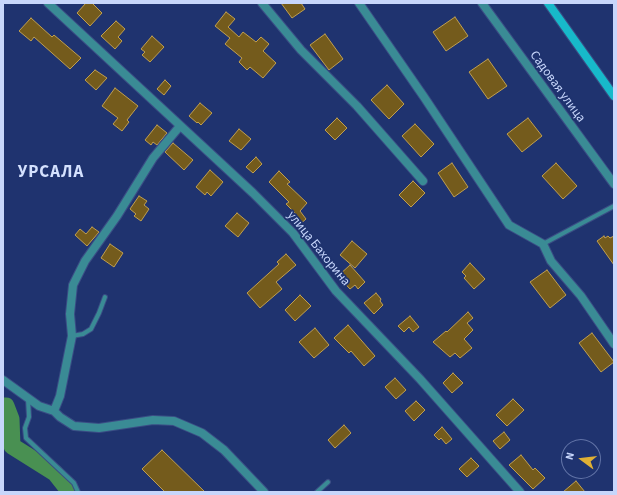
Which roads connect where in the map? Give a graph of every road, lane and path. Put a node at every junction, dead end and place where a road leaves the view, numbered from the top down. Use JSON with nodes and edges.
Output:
{"nodes":[{"id":1,"x":48,"y":3,"type":"edge"},
{"id":2,"x":262,"y":3,"type":"edge"},
{"id":3,"x":359,"y":3,"type":"edge"},
{"id":4,"x":482,"y":3,"type":"edge"},
{"id":5,"x":548,"y":3,"type":"edge"},
{"id":6,"x":614,"y":96,"type":"edge"},
{"id":7,"x":180,"y":126,"type":"junction"},
{"id":8,"x":423,"y":181,"type":"dead end"},
{"id":9,"x":614,"y":184,"type":"edge"},
{"id":10,"x":614,"y":206,"type":"edge"},
{"id":11,"x":544,"y":244,"type":"junction"},
{"id":12,"x":105,"y":297,"type":"dead end"},
{"id":13,"x":72,"y":336,"type":"junction"},
{"id":14,"x":614,"y":344,"type":"edge"},
{"id":15,"x":3,"y":380,"type":"edge"},
{"id":16,"x":28,"y":398,"type":"junction"},
{"id":17,"x":54,"y":411,"type":"junction"},
{"id":18,"x":328,"y":482,"type":"dead end"},
{"id":19,"x":78,"y":492,"type":"edge"},
{"id":20,"x":264,"y":492,"type":"edge"},
{"id":21,"x":317,"y":492,"type":"edge"},
{"id":22,"x":520,"y":492,"type":"edge"}],
"edges":[{"from":1,"to":7,"type":"street","name":"улица Бахорина"},
{"from":2,"to":8,"type":"street"},
{"from":3,"to":11,"type":"street"},
{"from":4,"to":9,"type":"street","name":"Садовая улица"},
{"from":5,"to":6,"type":"main road"},
{"from":7,"to":13,"type":"street"},
{"from":7,"to":22,"type":"street","name":"улица Бахорина"},
{"from":10,"to":11,"type":"lane"},
{"from":11,"to":14,"type":"street"},
{"from":12,"to":13,"type":"lane"},
{"from":13,"to":17,"type":"street"},
{"from":15,"to":16,"type":"street"},
{"from":16,"to":17,"type":"street"},
{"from":16,"to":19,"type":"lane"},
{"from":17,"to":20,"type":"street"},
{"from":18,"to":21,"type":"lane"}]}
